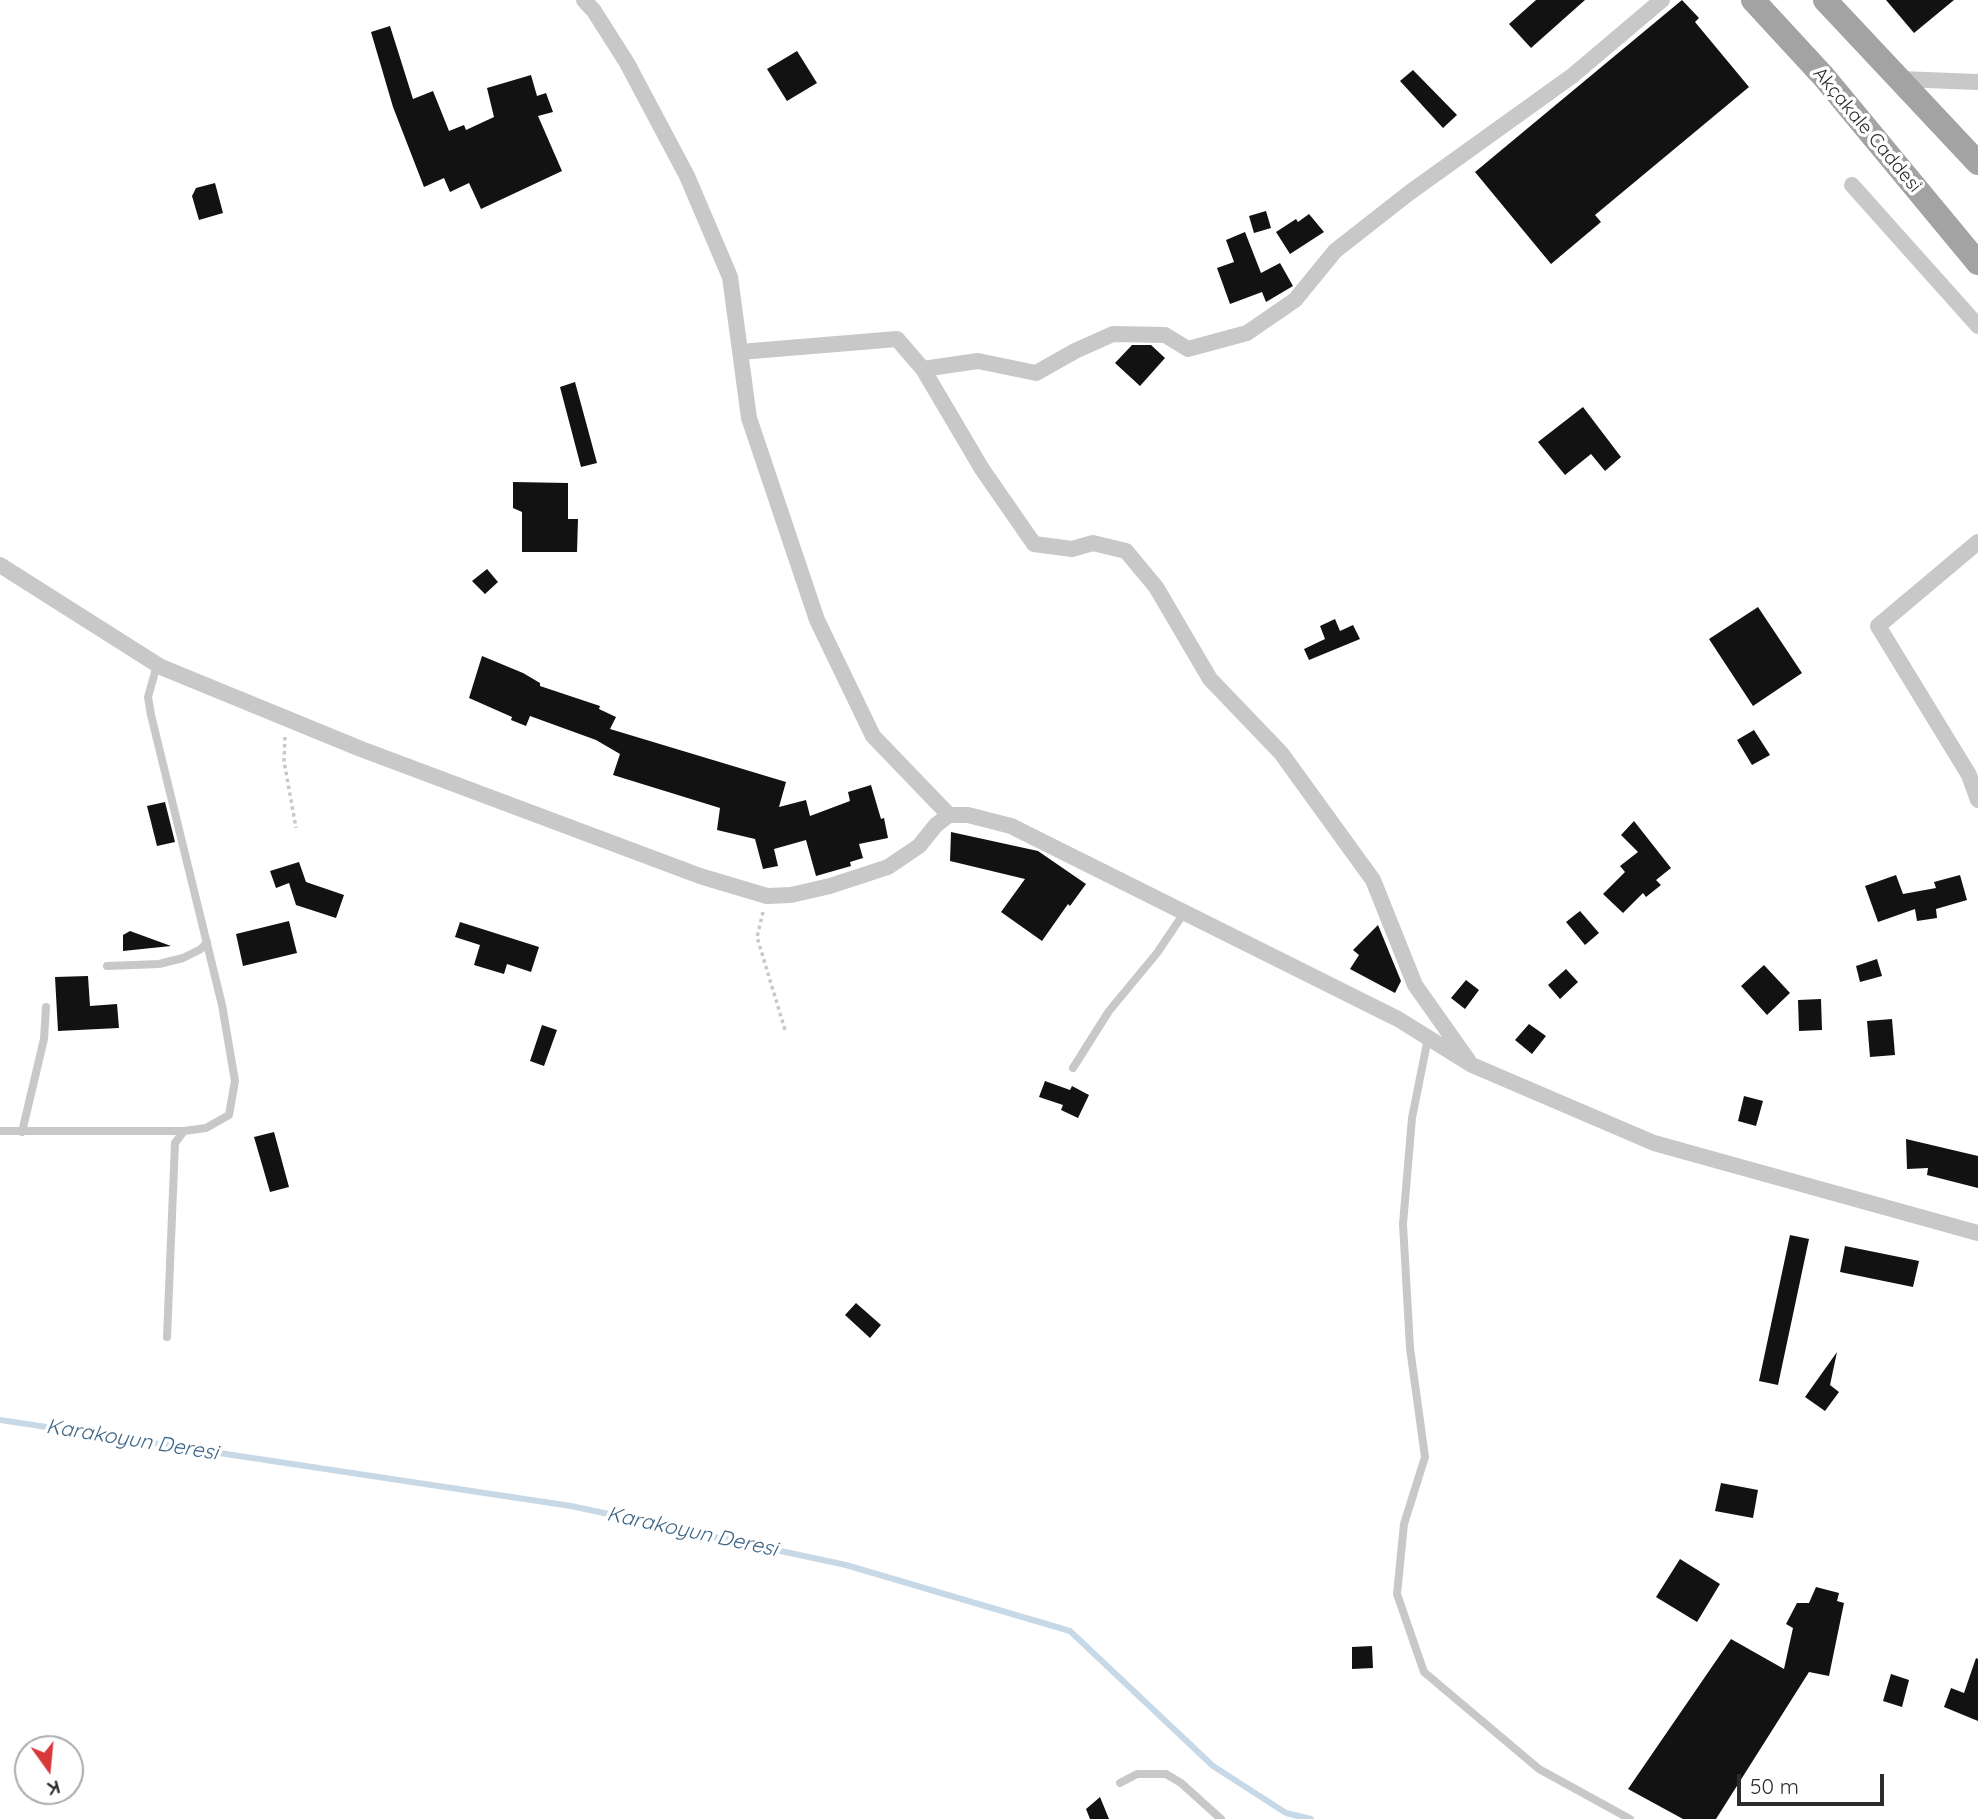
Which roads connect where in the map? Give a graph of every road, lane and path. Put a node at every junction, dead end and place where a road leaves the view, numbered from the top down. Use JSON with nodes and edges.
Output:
{"nodes":[{"id":1,"x":583,"y":0,"type":"edge"},
{"id":2,"x":1662,"y":0,"type":"edge"},
{"id":3,"x":1754,"y":0,"type":"edge"},
{"id":4,"x":1825,"y":0,"type":"edge"},
{"id":5,"x":1900,"y":79,"type":"junction"},
{"id":6,"x":1978,"y":82,"type":"edge"},
{"id":7,"x":1978,"y":163,"type":"edge"},
{"id":8,"x":1852,"y":185,"type":"dead end"},
{"id":9,"x":1978,"y":263,"type":"edge"},
{"id":10,"x":1978,"y":326,"type":"edge"},
{"id":11,"x":740,"y":352,"type":"junction"},
{"id":12,"x":923,"y":369,"type":"junction"},
{"id":13,"x":1978,"y":542,"type":"edge"},
{"id":14,"x":0,"y":565,"type":"edge"},
{"id":15,"x":157,"y":665,"type":"junction"},
{"id":16,"x":285,"y":718,"type":"junction"},
{"id":17,"x":1978,"y":800,"type":"edge"},
{"id":18,"x":949,"y":815,"type":"junction"},
{"id":19,"x":296,"y":828,"type":"dead end"},
{"id":20,"x":767,"y":896,"type":"junction"},
{"id":21,"x":1184,"y":913,"type":"junction"},
{"id":22,"x":207,"y":942,"type":"junction"},
{"id":23,"x":107,"y":966,"type":"dead end"},
{"id":24,"x":46,"y":1007,"type":"dead end"},
{"id":25,"x":785,"y":1030,"type":"dead end"},
{"id":26,"x":1428,"y":1038,"type":"junction"},
{"id":27,"x":1472,"y":1065,"type":"junction"},
{"id":28,"x":1073,"y":1068,"type":"dead end"},
{"id":29,"x":0,"y":1131,"type":"edge"},
{"id":30,"x":184,"y":1131,"type":"junction"},
{"id":31,"x":22,"y":1132,"type":"junction"},
{"id":32,"x":1978,"y":1233,"type":"edge"},
{"id":33,"x":167,"y":1337,"type":"dead end"},
{"id":34,"x":1119,"y":1783,"type":"dead end"},
{"id":35,"x":1221,"y":1819,"type":"edge"},
{"id":36,"x":1630,"y":1819,"type":"edge"}],
"edges":[{"from":1,"to":11,"type":"street"},
{"from":2,"to":12,"type":"street"},
{"from":3,"to":9,"type":"main road","name":"Akçakale Caddesi"},
{"from":4,"to":5,"type":"main road"},
{"from":5,"to":6,"type":"street"},
{"from":5,"to":7,"type":"main road"},
{"from":8,"to":10,"type":"street"},
{"from":11,"to":12,"type":"street"},
{"from":11,"to":18,"type":"street"},
{"from":12,"to":27,"type":"street"},
{"from":13,"to":17,"type":"street"},
{"from":14,"to":15,"type":"street"},
{"from":15,"to":16,"type":"street"},
{"from":15,"to":22,"type":"lane"},
{"from":16,"to":19,"type":"path"},
{"from":16,"to":20,"type":"street"},
{"from":18,"to":20,"type":"street"},
{"from":18,"to":21,"type":"street"},
{"from":20,"to":25,"type":"path"},
{"from":21,"to":26,"type":"street"},
{"from":21,"to":28,"type":"lane"},
{"from":22,"to":23,"type":"lane"},
{"from":22,"to":30,"type":"lane"},
{"from":24,"to":31,"type":"lane"},
{"from":26,"to":27,"type":"street"},
{"from":26,"to":36,"type":"lane"},
{"from":27,"to":32,"type":"street"},
{"from":29,"to":31,"type":"lane"},
{"from":30,"to":31,"type":"lane"},
{"from":30,"to":33,"type":"lane"},
{"from":34,"to":35,"type":"lane"}]}
